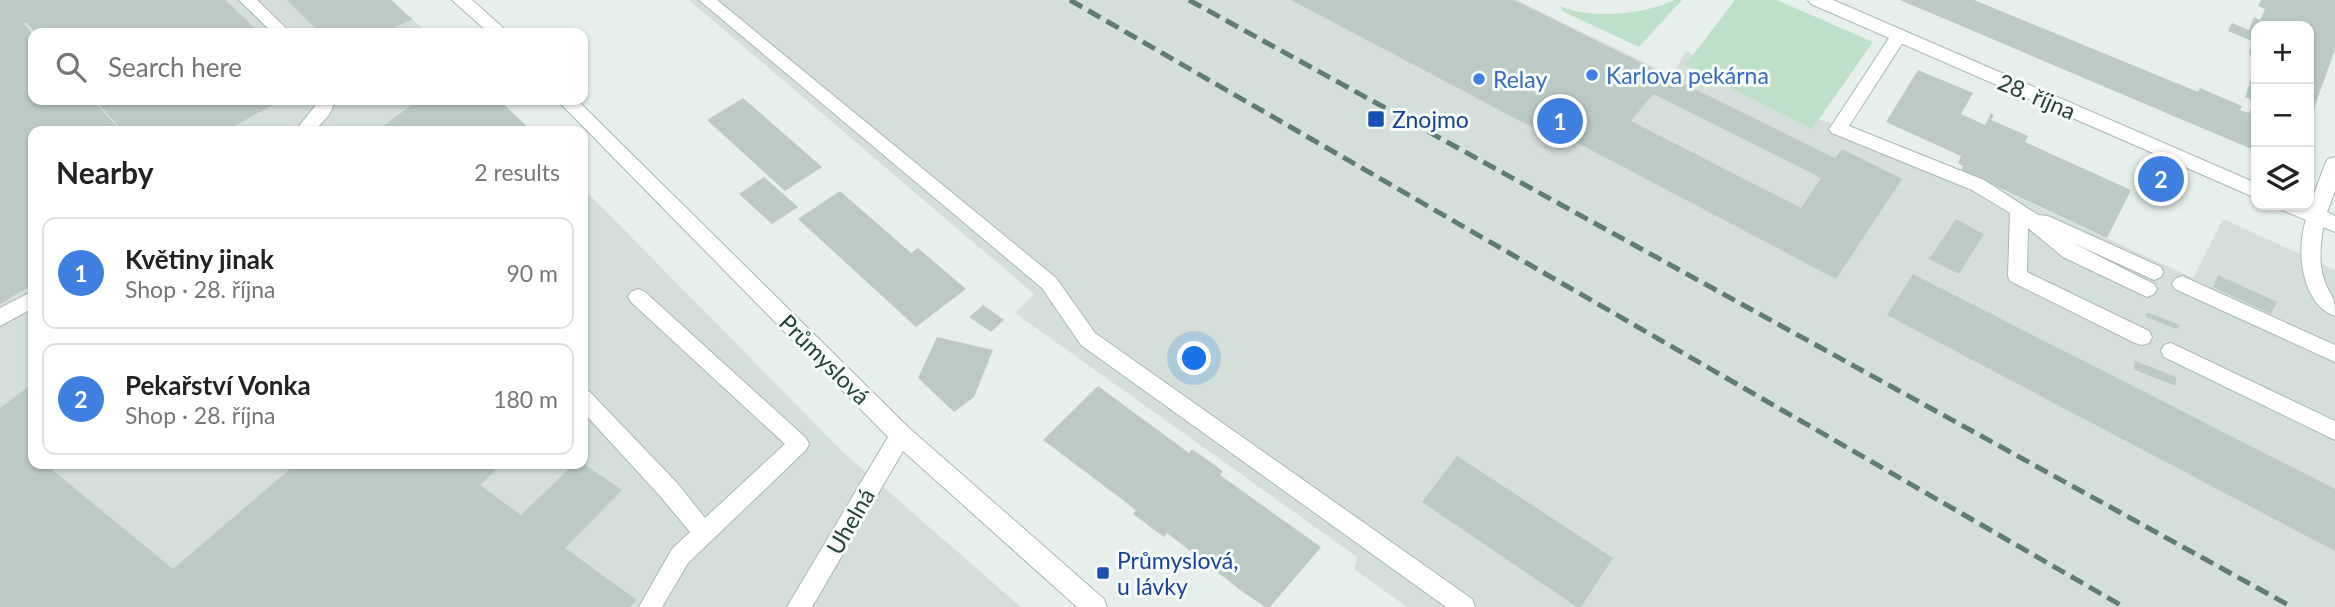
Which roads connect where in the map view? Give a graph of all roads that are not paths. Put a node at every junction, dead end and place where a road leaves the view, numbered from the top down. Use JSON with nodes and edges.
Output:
{"nodes":[{"id":1,"x":247,"y":0,"type":"edge"},
{"id":2,"x":461,"y":0,"type":"edge"},
{"id":3,"x":707,"y":0,"type":"edge"},
{"id":4,"x":1817,"y":0,"type":"edge"},
{"id":5,"x":278,"y":28,"type":"edge"},
{"id":6,"x":494,"y":28,"type":"edge"},
{"id":7,"x":1899,"y":36,"type":"junction"},
{"id":8,"x":326,"y":105,"type":"edge"},
{"id":9,"x":571,"y":105,"type":"edge"},
{"id":10,"x":309,"y":126,"type":"edge"},
{"id":11,"x":2335,"y":164,"type":"edge"},
{"id":12,"x":2251,"y":189,"type":"edge"},
{"id":13,"x":2019,"y":210,"type":"junction"},
{"id":14,"x":2301,"y":210,"type":"edge"},
{"id":15,"x":2316,"y":216,"type":"junction"},
{"id":16,"x":2335,"y":224,"type":"edge"},
{"id":17,"x":2151,"y":280,"type":"dead end"},
{"id":18,"x":2182,"y":284,"type":"dead end"},
{"id":19,"x":638,"y":297,"type":"dead end"},
{"id":20,"x":28,"y":302,"type":"edge"},
{"id":21,"x":2335,"y":308,"type":"edge"},
{"id":22,"x":0,"y":318,"type":"edge"},
{"id":23,"x":2142,"y":337,"type":"dead end"},
{"id":24,"x":2171,"y":351,"type":"dead end"},
{"id":25,"x":2335,"y":355,"type":"edge"},
{"id":26,"x":588,"y":403,"type":"edge"},
{"id":27,"x":2335,"y":431,"type":"edge"},
{"id":28,"x":901,"y":435,"type":"junction"},
{"id":29,"x":705,"y":534,"type":"junction"},
{"id":30,"x":650,"y":607,"type":"edge"},
{"id":31,"x":799,"y":607,"type":"edge"},
{"id":32,"x":1095,"y":607,"type":"edge"},
{"id":33,"x":1464,"y":607,"type":"edge"}],
"edges":[{"from":1,"to":5,"type":"lane"},
{"from":2,"to":6,"type":"street"},
{"from":3,"to":33,"type":"lane"},
{"from":4,"to":7,"type":"street","name":"28. října"},
{"from":7,"to":12,"type":"street","name":"28. října"},
{"from":7,"to":13,"type":"lane"},
{"from":8,"to":10,"type":"lane"},
{"from":9,"to":28,"type":"street","name":"Průmyslová"},
{"from":11,"to":15,"type":"street"},
{"from":13,"to":17,"type":"lane"},
{"from":13,"to":23,"type":"lane"},
{"from":14,"to":15,"type":"street"},
{"from":15,"to":16,"type":"street"},
{"from":15,"to":21,"type":"lane"},
{"from":18,"to":25,"type":"lane"},
{"from":19,"to":29,"type":"lane"},
{"from":20,"to":22,"type":"lane"},
{"from":24,"to":27,"type":"lane"},
{"from":26,"to":29,"type":"lane"},
{"from":28,"to":31,"type":"street","name":"Uhelná"},
{"from":28,"to":32,"type":"street","name":"Průmyslová"},
{"from":29,"to":30,"type":"lane"}]}
